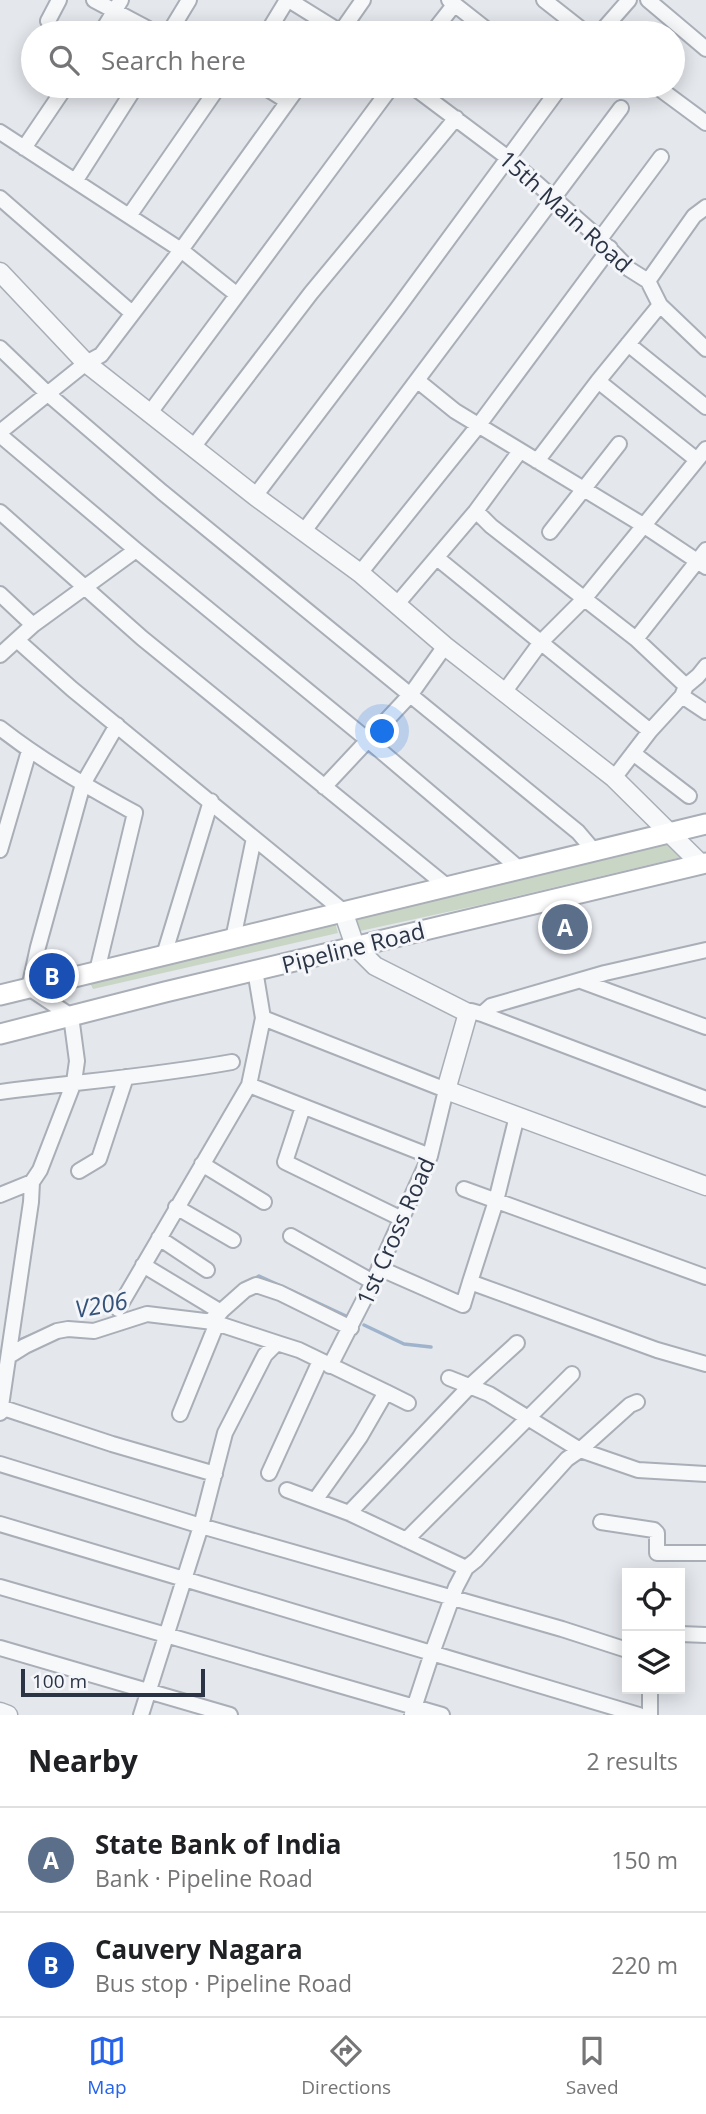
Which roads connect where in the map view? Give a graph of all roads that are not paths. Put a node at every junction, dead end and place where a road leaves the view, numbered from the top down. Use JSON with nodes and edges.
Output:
{"nodes":[{"id":1,"x":59,"y":0,"type":"edge"},
{"id":2,"x":94,"y":0,"type":"edge"},
{"id":3,"x":189,"y":0,"type":"edge"},
{"id":4,"x":288,"y":0,"type":"edge"},
{"id":5,"x":363,"y":0,"type":"edge"},
{"id":6,"x":544,"y":0,"type":"edge"},
{"id":7,"x":629,"y":0,"type":"edge"},
{"id":8,"x":648,"y":0,"type":"edge"},
{"id":9,"x":452,"y":2,"type":"edge"},
{"id":10,"x":118,"y":6,"type":"edge"},
{"id":11,"x":48,"y":21,"type":"dead end"},
{"id":12,"x":109,"y":21,"type":"edge"},
{"id":13,"x":139,"y":21,"type":"edge"},
{"id":14,"x":176,"y":21,"type":"edge"},
{"id":15,"x":275,"y":21,"type":"edge"},
{"id":16,"x":322,"y":21,"type":"edge"},
{"id":17,"x":349,"y":21,"type":"edge"},
{"id":18,"x":440,"y":21,"type":"edge"},
{"id":19,"x":476,"y":21,"type":"edge"},
{"id":20,"x":571,"y":21,"type":"edge"},
{"id":21,"x":611,"y":21,"type":"edge"},
{"id":22,"x":673,"y":21,"type":"edge"},
{"id":23,"x":685,"y":31,"type":"edge"},
{"id":24,"x":706,"y":49,"type":"edge"},
{"id":25,"x":58,"y":98,"type":"edge"},
{"id":26,"x":128,"y":98,"type":"edge"},
{"id":27,"x":211,"y":98,"type":"edge"},
{"id":28,"x":282,"y":98,"type":"edge"},
{"id":29,"x":289,"y":98,"type":"edge"},
{"id":30,"x":383,"y":98,"type":"edge"},
{"id":31,"x":428,"y":98,"type":"edge"},
{"id":32,"x":551,"y":98,"type":"edge"},
{"id":33,"x":672,"y":98,"type":"edge"},
{"id":34,"x":287,"y":101,"type":"junction"},
{"id":35,"x":621,"y":108,"type":"dead end"},
{"id":36,"x":456,"y":118,"type":"junction"},
{"id":37,"x":706,"y":123,"type":"edge"},
{"id":38,"x":0,"y":132,"type":"edge"},
{"id":39,"x":24,"y":148,"type":"junction"},
{"id":40,"x":661,"y":157,"type":"dead end"},
{"id":41,"x":508,"y":158,"type":"junction"},
{"id":42,"x":76,"y":180,"type":"junction"},
{"id":43,"x":0,"y":198,"type":"edge"},
{"id":44,"x":555,"y":199,"type":"junction"},
{"id":45,"x":706,"y":207,"type":"edge"},
{"id":46,"x":129,"y":216,"type":"junction"},
{"id":47,"x":605,"y":244,"type":"junction"},
{"id":48,"x":181,"y":250,"type":"junction"},
{"id":49,"x":0,"y":272,"type":"edge"},
{"id":50,"x":648,"y":281,"type":"junction"},
{"id":51,"x":236,"y":294,"type":"junction"},
{"id":52,"x":660,"y":306,"type":"junction"},
{"id":53,"x":132,"y":313,"type":"junction"},
{"id":54,"x":628,"y":344,"type":"junction"},
{"id":55,"x":0,"y":348,"type":"edge"},
{"id":56,"x":706,"y":349,"type":"edge"},
{"id":57,"x":86,"y":363,"type":"junction"},
{"id":58,"x":418,"y":381,"type":"junction"},
{"id":59,"x":598,"y":381,"type":"junction"},
{"id":60,"x":48,"y":394,"type":"junction"},
{"id":61,"x":706,"y":407,"type":"edge"},
{"id":62,"x":149,"y":414,"type":"junction"},
{"id":63,"x":478,"y":426,"type":"junction"},
{"id":64,"x":0,"y":434,"type":"edge"},
{"id":65,"x":619,"y":444,"type":"dead end"},
{"id":66,"x":194,"y":446,"type":"junction"},
{"id":67,"x":520,"y":451,"type":"junction"},
{"id":68,"x":701,"y":454,"type":"edge"},
{"id":69,"x":537,"y":461,"type":"junction"},
{"id":70,"x":583,"y":489,"type":"junction"},
{"id":71,"x":255,"y":496,"type":"junction"},
{"id":72,"x":476,"y":511,"type":"junction"},
{"id":73,"x":0,"y":512,"type":"edge"},
{"id":74,"x":643,"y":525,"type":"junction"},
{"id":75,"x":304,"y":531,"type":"junction"},
{"id":76,"x":550,"y":532,"type":"dead end"},
{"id":77,"x":136,"y":550,"type":"junction"},
{"id":78,"x":437,"y":558,"type":"junction"},
{"id":79,"x":703,"y":559,"type":"edge"},
{"id":80,"x":360,"y":573,"type":"junction"},
{"id":81,"x":85,"y":589,"type":"junction"},
{"id":82,"x":0,"y":594,"type":"edge"},
{"id":83,"x":584,"y":599,"type":"junction"},
{"id":84,"x":397,"y":604,"type":"junction"},
{"id":85,"x":33,"y":625,"type":"junction"},
{"id":86,"x":636,"y":639,"type":"junction"},
{"id":87,"x":17,"y":640,"type":"junction"},
{"id":88,"x":541,"y":642,"type":"junction"},
{"id":89,"x":444,"y":646,"type":"junction"},
{"id":90,"x":0,"y":655,"type":"edge"},
{"id":91,"x":706,"y":666,"type":"edge"},
{"id":92,"x":505,"y":691,"type":"junction"},
{"id":93,"x":684,"y":691,"type":"junction"},
{"id":94,"x":411,"y":694,"type":"junction"},
{"id":95,"x":706,"y":712,"type":"edge"},
{"id":96,"x":117,"y":725,"type":"junction"},
{"id":97,"x":0,"y":728,"type":"edge"},
{"id":98,"x":650,"y":731,"type":"junction"},
{"id":99,"x":369,"y":741,"type":"junction"},
{"id":100,"x":29,"y":751,"type":"junction"},
{"id":101,"x":633,"y":753,"type":"junction"},
{"id":102,"x":614,"y":778,"type":"junction"},
{"id":103,"x":83,"y":784,"type":"junction"},
{"id":104,"x":324,"y":787,"type":"junction"},
{"id":105,"x":689,"y":796,"type":"dead end"},
{"id":106,"x":211,"y":802,"type":"junction"},
{"id":107,"x":706,"y":824,"type":"edge"},
{"id":108,"x":670,"y":833,"type":"junction"},
{"id":109,"x":254,"y":838,"type":"junction"},
{"id":110,"x":0,"y":850,"type":"edge"},
{"id":111,"x":595,"y":852,"type":"junction"},
{"id":112,"x":704,"y":864,"type":"edge"},
{"id":113,"x":521,"y":870,"type":"junction"},
{"id":114,"x":449,"y":888,"type":"junction"},
{"id":115,"x":343,"y":911,"type":"junction"},
{"id":116,"x":233,"y":939,"type":"junction"},
{"id":117,"x":355,"y":946,"type":"junction"},
{"id":118,"x":706,"y":950,"type":"edge"},
{"id":119,"x":164,"y":955,"type":"junction"},
{"id":120,"x":255,"y":970,"type":"junction"},
{"id":121,"x":97,"y":971,"type":"junction"},
{"id":122,"x":581,"y":981,"type":"junction"},
{"id":123,"x":29,"y":988,"type":"junction"},
{"id":124,"x":0,"y":995,"type":"edge"},
{"id":125,"x":475,"y":1014,"type":"junction"},
{"id":126,"x":71,"y":1016,"type":"junction"},
{"id":127,"x":263,"y":1018,"type":"junction"},
{"id":128,"x":706,"y":1027,"type":"edge"},
{"id":129,"x":0,"y":1034,"type":"edge"},
{"id":130,"x":232,"y":1062,"type":"dead end"},
{"id":131,"x":126,"y":1077,"type":"junction"},
{"id":132,"x":74,"y":1082,"type":"junction"},
{"id":133,"x":249,"y":1085,"type":"junction"},
{"id":134,"x":446,"y":1090,"type":"junction"},
{"id":135,"x":0,"y":1092,"type":"edge"},
{"id":136,"x":706,"y":1098,"type":"edge"},
{"id":137,"x":303,"y":1107,"type":"junction"},
{"id":138,"x":517,"y":1116,"type":"junction"},
{"id":139,"x":430,"y":1156,"type":"junction"},
{"id":140,"x":202,"y":1164,"type":"junction"},
{"id":141,"x":79,"y":1171,"type":"dead end"},
{"id":142,"x":32,"y":1182,"type":"junction"},
{"id":143,"x":706,"y":1186,"type":"edge"},
{"id":144,"x":464,"y":1188,"type":"dead end"},
{"id":145,"x":0,"y":1195,"type":"edge"},
{"id":146,"x":496,"y":1201,"type":"junction"},
{"id":147,"x":264,"y":1202,"type":"dead end"},
{"id":148,"x":176,"y":1208,"type":"junction"},
{"id":149,"x":402,"y":1219,"type":"junction"},
{"id":150,"x":291,"y":1236,"type":"dead end"},
{"id":151,"x":159,"y":1238,"type":"junction"},
{"id":152,"x":233,"y":1240,"type":"dead end"},
{"id":153,"x":144,"y":1265,"type":"junction"},
{"id":154,"x":379,"y":1268,"type":"junction"},
{"id":155,"x":206,"y":1270,"type":"dead end"},
{"id":156,"x":706,"y":1277,"type":"edge"},
{"id":157,"x":373,"y":1282,"type":"junction"},
{"id":158,"x":471,"y":1282,"type":"junction"},
{"id":159,"x":118,"y":1309,"type":"dead end"},
{"id":160,"x":215,"y":1319,"type":"junction"},
{"id":161,"x":351,"y":1328,"type":"junction"},
{"id":162,"x":277,"y":1343,"type":"junction"},
{"id":163,"x":517,"y":1343,"type":"dead end"},
{"id":164,"x":11,"y":1347,"type":"junction"},
{"id":165,"x":325,"y":1364,"type":"junction"},
{"id":166,"x":706,"y":1364,"type":"edge"},
{"id":167,"x":572,"y":1374,"type":"dead end"},
{"id":168,"x":449,"y":1378,"type":"dead end"},
{"id":169,"x":470,"y":1386,"type":"junction"},
{"id":170,"x":386,"y":1392,"type":"junction"},
{"id":171,"x":637,"y":1402,"type":"dead end"},
{"id":172,"x":408,"y":1403,"type":"dead end"},
{"id":173,"x":0,"y":1409,"type":"edge"},
{"id":174,"x":180,"y":1414,"type":"dead end"},
{"id":175,"x":529,"y":1419,"type":"junction"},
{"id":176,"x":580,"y":1450,"type":"junction"},
{"id":177,"x":0,"y":1464,"type":"edge"},
{"id":178,"x":269,"y":1473,"type":"dead end"},
{"id":179,"x":215,"y":1474,"type":"junction"},
{"id":180,"x":706,"y":1474,"type":"edge"},
{"id":181,"x":287,"y":1490,"type":"dead end"},
{"id":182,"x":316,"y":1499,"type":"junction"},
{"id":183,"x":349,"y":1513,"type":"junction"},
{"id":184,"x":601,"y":1522,"type":"dead end"},
{"id":185,"x":0,"y":1524,"type":"edge"},
{"id":186,"x":201,"y":1526,"type":"junction"},
{"id":187,"x":406,"y":1540,"type":"junction"},
{"id":188,"x":706,"y":1553,"type":"edge"},
{"id":189,"x":467,"y":1568,"type":"junction"},
{"id":190,"x":184,"y":1578,"type":"junction"},
{"id":191,"x":0,"y":1587,"type":"edge"},
{"id":192,"x":452,"y":1597,"type":"junction"},
{"id":193,"x":685,"y":1634,"type":"edge"},
{"id":194,"x":166,"y":1635,"type":"junction"},
{"id":195,"x":706,"y":1635,"type":"edge"},
{"id":196,"x":0,"y":1648,"type":"edge"},
{"id":197,"x":622,"y":1648,"type":"edge"},
{"id":198,"x":432,"y":1653,"type":"junction"},
{"id":199,"x":148,"y":1691,"type":"junction"},
{"id":200,"x":650,"y":1694,"type":"edge"},
{"id":201,"x":413,"y":1711,"type":"edge"},
{"id":202,"x":0,"y":1712,"type":"edge"},
{"id":203,"x":8,"y":1715,"type":"edge"},
{"id":204,"x":141,"y":1715,"type":"edge"},
{"id":205,"x":230,"y":1715,"type":"edge"},
{"id":206,"x":442,"y":1715,"type":"edge"},
{"id":207,"x":639,"y":1715,"type":"edge"},
{"id":208,"x":650,"y":1715,"type":"edge"}],
"edges":[{"from":1,"to":11,"type":"street"},
{"from":2,"to":10,"type":"street"},
{"from":3,"to":14,"type":"street"},
{"from":4,"to":15,"type":"street"},
{"from":4,"to":16,"type":"street"},
{"from":5,"to":17,"type":"street"},
{"from":6,"to":20,"type":"street"},
{"from":7,"to":21,"type":"street"},
{"from":8,"to":22,"type":"street"},
{"from":9,"to":18,"type":"street"},
{"from":9,"to":19,"type":"street"},
{"from":10,"to":12,"type":"street"},
{"from":10,"to":13,"type":"street"},
{"from":23,"to":24,"type":"street"},
{"from":25,"to":39,"type":"street"},
{"from":26,"to":42,"type":"street"},
{"from":27,"to":46,"type":"street"},
{"from":28,"to":34,"type":"street"},
{"from":29,"to":34,"type":"street"},
{"from":30,"to":51,"type":"street"},
{"from":31,"to":36,"type":"street","name":"15th Main Road"},
{"from":32,"to":41,"type":"street"},
{"from":33,"to":37,"type":"street"},
{"from":34,"to":48,"type":"street"},
{"from":35,"to":44,"type":"street"},
{"from":36,"to":41,"type":"street","name":"15th Main Road"},
{"from":36,"to":66,"type":"street"},
{"from":38,"to":39,"type":"street"},
{"from":39,"to":42,"type":"street"},
{"from":40,"to":47,"type":"street"},
{"from":41,"to":44,"type":"street","name":"15th Main Road"},
{"from":41,"to":71,"type":"street"},
{"from":42,"to":46,"type":"street"},
{"from":43,"to":53,"type":"street"},
{"from":44,"to":47,"type":"street","name":"15th Main Road"},
{"from":44,"to":58,"type":"street"},
{"from":45,"to":50,"type":"street"},
{"from":46,"to":48,"type":"street"},
{"from":47,"to":50,"type":"street","name":"15th Main Road"},
{"from":47,"to":63,"type":"street"},
{"from":48,"to":51,"type":"street"},
{"from":48,"to":53,"type":"street"},
{"from":49,"to":57,"type":"street"},
{"from":50,"to":52,"type":"street","name":"15th Main Road"},
{"from":51,"to":62,"type":"street"},
{"from":52,"to":54,"type":"street"},
{"from":52,"to":56,"type":"street","name":"15th Main Road"},
{"from":53,"to":57,"type":"street"},
{"from":54,"to":59,"type":"street"},
{"from":54,"to":61,"type":"street"},
{"from":55,"to":60,"type":"street"},
{"from":57,"to":60,"type":"street"},
{"from":57,"to":62,"type":"street"},
{"from":58,"to":63,"type":"street"},
{"from":58,"to":75,"type":"street"},
{"from":59,"to":68,"type":"street"},
{"from":59,"to":69,"type":"street"},
{"from":60,"to":64,"type":"street"},
{"from":60,"to":94,"type":"street"},
{"from":62,"to":66,"type":"street"},
{"from":63,"to":67,"type":"street"},
{"from":63,"to":80,"type":"street"},
{"from":64,"to":77,"type":"street"},
{"from":65,"to":70,"type":"street"},
{"from":66,"to":71,"type":"street"},
{"from":67,"to":69,"type":"street"},
{"from":67,"to":72,"type":"street"},
{"from":68,"to":74,"type":"street"},
{"from":69,"to":70,"type":"street"},
{"from":70,"to":74,"type":"street"},
{"from":70,"to":76,"type":"street"},
{"from":71,"to":75,"type":"street"},
{"from":72,"to":78,"type":"street"},
{"from":72,"to":83,"type":"street"},
{"from":73,"to":81,"type":"street"},
{"from":74,"to":79,"type":"street"},
{"from":74,"to":83,"type":"street"},
{"from":75,"to":80,"type":"street"},
{"from":77,"to":81,"type":"street"},
{"from":77,"to":99,"type":"street"},
{"from":78,"to":84,"type":"street"},
{"from":78,"to":88,"type":"street"},
{"from":79,"to":86,"type":"street"},
{"from":80,"to":84,"type":"street"},
{"from":81,"to":85,"type":"street"},
{"from":81,"to":104,"type":"street"},
{"from":82,"to":85,"type":"street"},
{"from":83,"to":86,"type":"street"},
{"from":83,"to":88,"type":"street"},
{"from":84,"to":89,"type":"street"},
{"from":85,"to":87,"type":"street"},
{"from":86,"to":93,"type":"street"},
{"from":87,"to":90,"type":"street"},
{"from":87,"to":96,"type":"street"},
{"from":88,"to":92,"type":"street"},
{"from":88,"to":98,"type":"street"},
{"from":89,"to":92,"type":"street"},
{"from":89,"to":94,"type":"street"},
{"from":91,"to":93,"type":"street"},
{"from":92,"to":102,"type":"street"},
{"from":93,"to":95,"type":"street"},
{"from":93,"to":98,"type":"street"},
{"from":94,"to":99,"type":"street"},
{"from":94,"to":111,"type":"street"},
{"from":96,"to":103,"type":"street"},
{"from":96,"to":106,"type":"street"},
{"from":97,"to":100,"type":"street"},
{"from":98,"to":101,"type":"street"},
{"from":99,"to":104,"type":"street"},
{"from":99,"to":113,"type":"street"},
{"from":100,"to":103,"type":"street"},
{"from":100,"to":110,"type":"street"},
{"from":101,"to":102,"type":"street"},
{"from":101,"to":105,"type":"street"},
{"from":102,"to":108,"type":"street"},
{"from":103,"to":121,"type":"street"},
{"from":103,"to":123,"type":"street"},
{"from":104,"to":114,"type":"street"},
{"from":106,"to":109,"type":"street"},
{"from":106,"to":119,"type":"street"},
{"from":107,"to":108,"type":"main road","name":"Pipeline Road"},
{"from":108,"to":111,"type":"main road","name":"Pipeline Road"},
{"from":108,"to":112,"type":"street"},
{"from":109,"to":115,"type":"street"},
{"from":109,"to":116,"type":"street"},
{"from":111,"to":113,"type":"main road","name":"Pipeline Road"},
{"from":112,"to":117,"type":"main road","name":"Pipeline Road"},
{"from":113,"to":114,"type":"main road","name":"Pipeline Road"},
{"from":114,"to":115,"type":"main road","name":"Pipeline Road"},
{"from":115,"to":116,"type":"main road","name":"Pipeline Road"},
{"from":115,"to":117,"type":"street"},
{"from":116,"to":119,"type":"main road","name":"Pipeline Road"},
{"from":117,"to":120,"type":"main road","name":"Pipeline Road"},
{"from":117,"to":125,"type":"street"},
{"from":118,"to":122,"type":"street"},
{"from":119,"to":121,"type":"main road","name":"Pipeline Road"},
{"from":120,"to":126,"type":"main road","name":"Pipeline Road"},
{"from":120,"to":127,"type":"street"},
{"from":121,"to":123,"type":"main road","name":"Pipeline Road"},
{"from":122,"to":125,"type":"street"},
{"from":122,"to":128,"type":"street"},
{"from":123,"to":124,"type":"main road","name":"Pipeline Road"},
{"from":123,"to":126,"type":"street"},
{"from":125,"to":134,"type":"street","name":"1st Cross Road"},
{"from":125,"to":136,"type":"street"},
{"from":126,"to":129,"type":"main road","name":"Pipeline Road"},
{"from":126,"to":132,"type":"street"},
{"from":127,"to":133,"type":"street"},
{"from":127,"to":134,"type":"street"},
{"from":130,"to":131,"type":"street"},
{"from":131,"to":132,"type":"street"},
{"from":131,"to":141,"type":"street"},
{"from":132,"to":135,"type":"street"},
{"from":132,"to":142,"type":"street"},
{"from":133,"to":137,"type":"street"},
{"from":133,"to":140,"type":"street"},
{"from":134,"to":138,"type":"street"},
{"from":134,"to":139,"type":"street","name":"1st Cross Road"},
{"from":137,"to":139,"type":"street"},
{"from":137,"to":149,"type":"street"},
{"from":138,"to":143,"type":"street"},
{"from":138,"to":146,"type":"street"},
{"from":139,"to":149,"type":"street","name":"1st Cross Road"},
{"from":140,"to":147,"type":"street"},
{"from":140,"to":148,"type":"street"},
{"from":142,"to":145,"type":"street"},
{"from":142,"to":164,"type":"street"},
{"from":144,"to":146,"type":"street"},
{"from":146,"to":156,"type":"street"},
{"from":146,"to":158,"type":"street"},
{"from":148,"to":151,"type":"street"},
{"from":148,"to":152,"type":"street"},
{"from":149,"to":154,"type":"street","name":"1st Cross Road"},
{"from":150,"to":157,"type":"street"},
{"from":151,"to":153,"type":"street"},
{"from":151,"to":155,"type":"street"},
{"from":153,"to":159,"type":"street"},
{"from":153,"to":160,"type":"street"},
{"from":154,"to":157,"type":"street","name":"1st Cross Road"},
{"from":154,"to":158,"type":"street"},
{"from":157,"to":161,"type":"street","name":"1st Cross Road"},
{"from":158,"to":166,"type":"street"},
{"from":160,"to":161,"type":"street"},
{"from":160,"to":162,"type":"street"},
{"from":160,"to":164,"type":"street"},
{"from":160,"to":174,"type":"street"},
{"from":161,"to":165,"type":"street","name":"1st Cross Road"},
{"from":162,"to":165,"type":"street"},
{"from":162,"to":179,"type":"street"},
{"from":163,"to":169,"type":"street"},
{"from":164,"to":173,"type":"street"},
{"from":165,"to":170,"type":"street"},
{"from":165,"to":178,"type":"street","name":"1st Cross Road"},
{"from":167,"to":175,"type":"street"},
{"from":168,"to":169,"type":"street"},
{"from":169,"to":175,"type":"street"},
{"from":169,"to":183,"type":"street"},
{"from":170,"to":172,"type":"street"},
{"from":170,"to":182,"type":"street"},
{"from":171,"to":176,"type":"street"},
{"from":173,"to":179,"type":"street"},
{"from":175,"to":176,"type":"street"},
{"from":175,"to":187,"type":"street"},
{"from":176,"to":180,"type":"street"},
{"from":176,"to":189,"type":"street"},
{"from":177,"to":186,"type":"street"},
{"from":179,"to":186,"type":"street"},
{"from":181,"to":182,"type":"street"},
{"from":182,"to":183,"type":"street"},
{"from":183,"to":187,"type":"street"},
{"from":184,"to":188,"type":"street"},
{"from":185,"to":190,"type":"street"},
{"from":186,"to":190,"type":"street"},
{"from":186,"to":192,"type":"street"},
{"from":187,"to":189,"type":"street"},
{"from":189,"to":192,"type":"street"},
{"from":190,"to":194,"type":"street"},
{"from":190,"to":198,"type":"street"},
{"from":191,"to":194,"type":"street"},
{"from":192,"to":197,"type":"street"},
{"from":192,"to":198,"type":"street"},
{"from":193,"to":195,"type":"street"},
{"from":194,"to":199,"type":"street"},
{"from":194,"to":201,"type":"street"},
{"from":196,"to":199,"type":"street"},
{"from":198,"to":201,"type":"street"},
{"from":198,"to":207,"type":"street"},
{"from":199,"to":204,"type":"street"},
{"from":199,"to":205,"type":"street"},
{"from":200,"to":208,"type":"street"},
{"from":201,"to":206,"type":"street"},
{"from":202,"to":203,"type":"street"}]}
